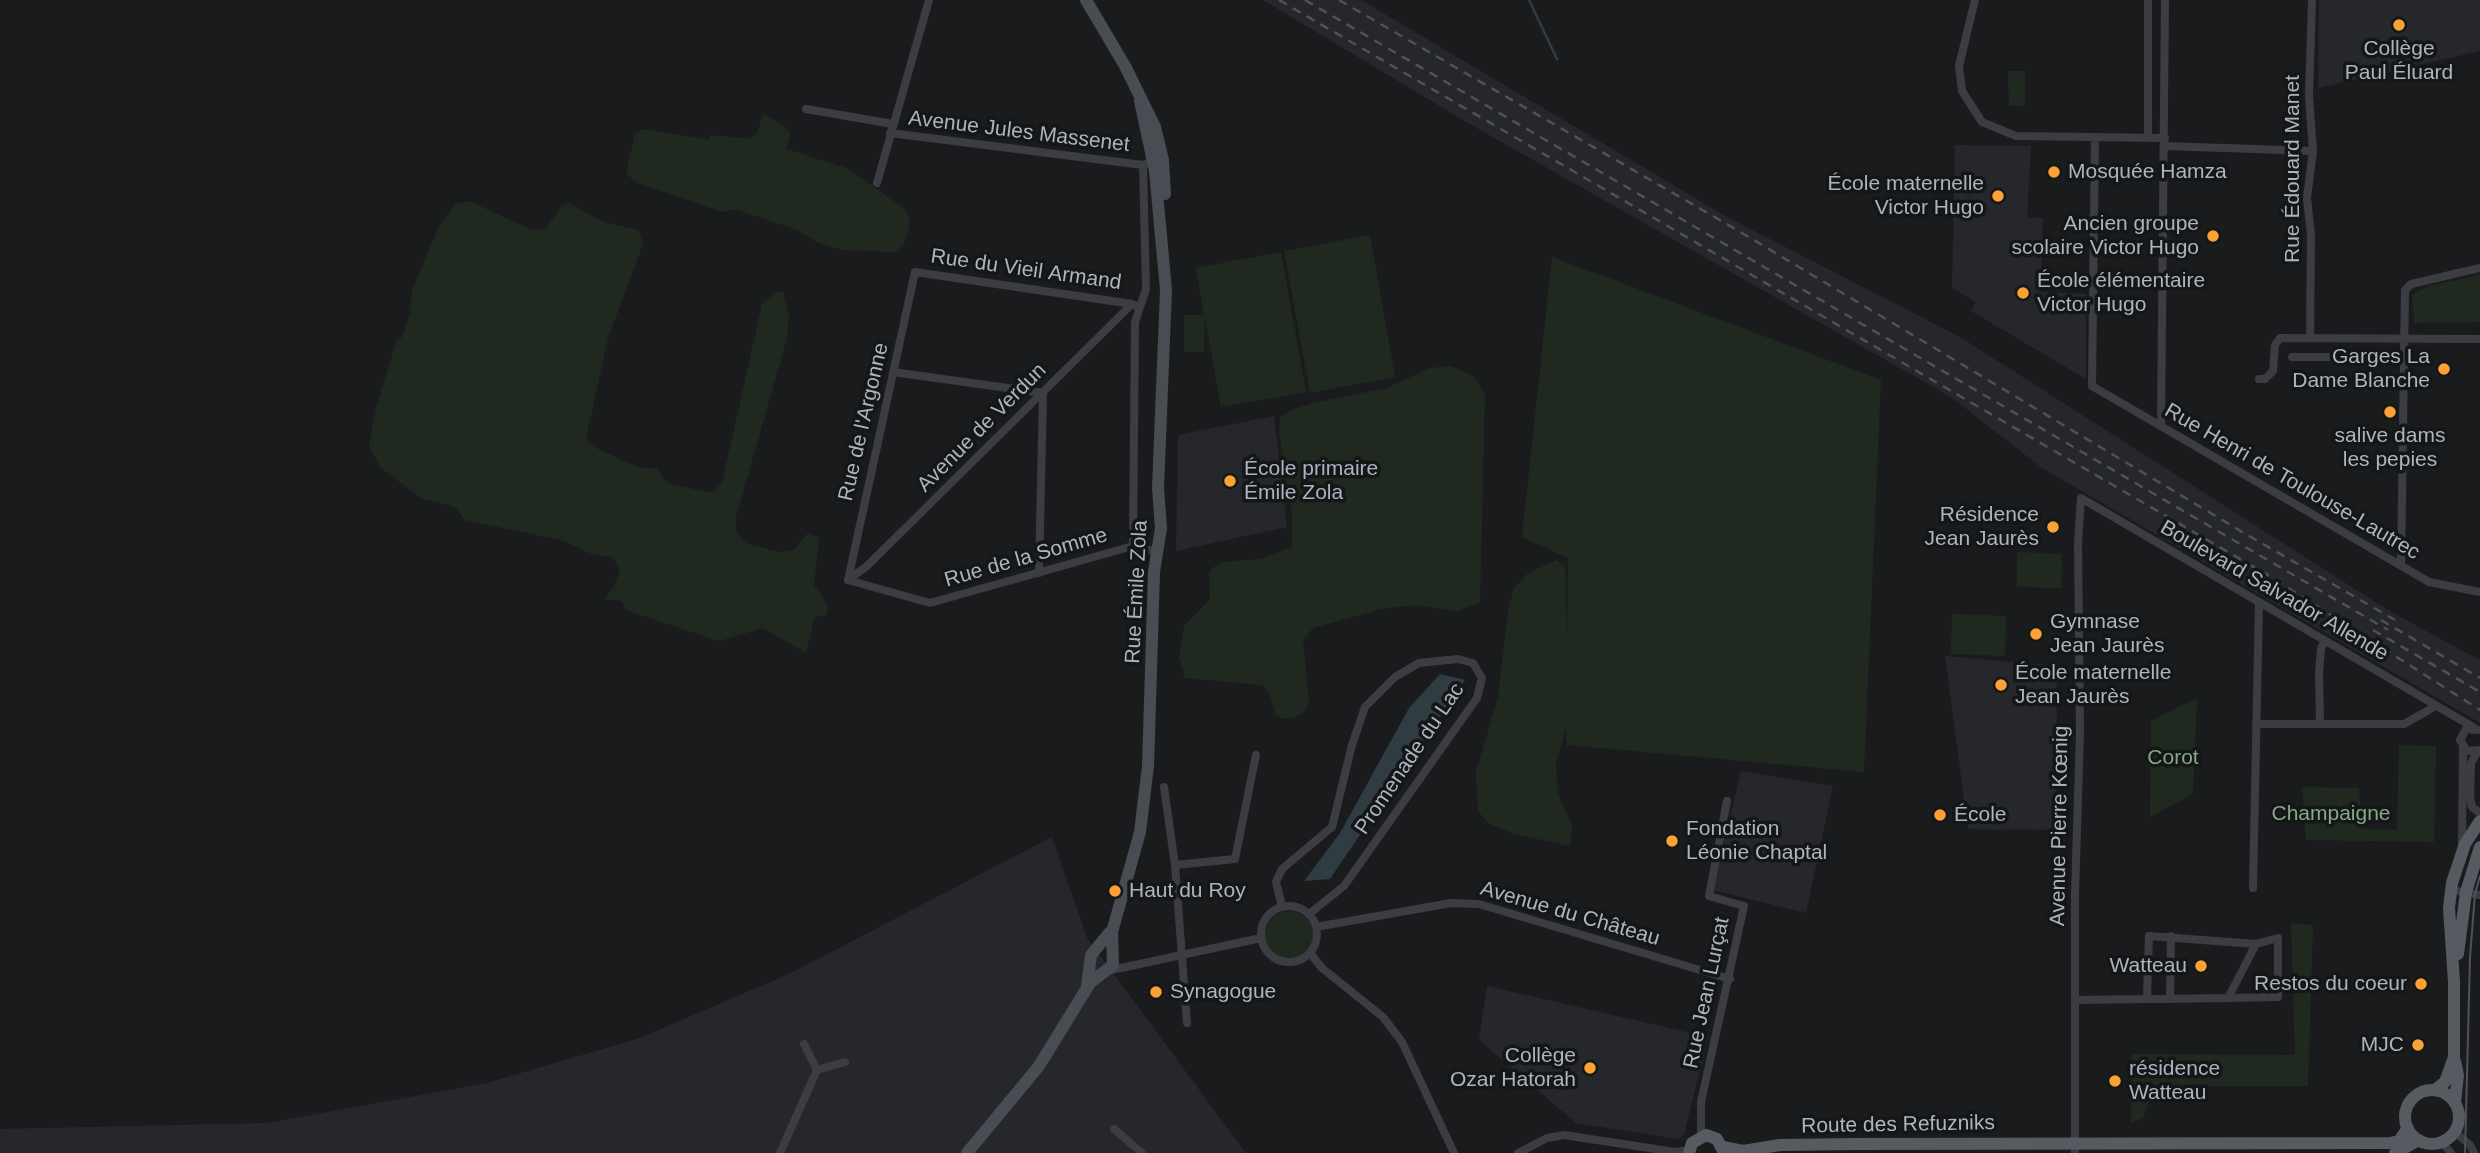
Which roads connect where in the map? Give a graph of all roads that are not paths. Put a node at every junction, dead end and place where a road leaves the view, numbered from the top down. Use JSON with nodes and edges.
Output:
{"nodes":[{"id":1,"x":929,"y":0,"type":"edge"},
{"id":2,"x":1086,"y":0,"type":"edge"},
{"id":3,"x":1096,"y":0,"type":"edge"},
{"id":4,"x":1975,"y":0,"type":"edge"},
{"id":5,"x":2148,"y":0,"type":"edge"},
{"id":6,"x":2165,"y":0,"type":"edge"},
{"id":7,"x":2312,"y":0,"type":"edge"},
{"id":8,"x":1125,"y":66,"type":"junction"},
{"id":9,"x":806,"y":109,"type":"dead end"},
{"id":10,"x":892,"y":129,"type":"junction"},
{"id":11,"x":2095,"y":137,"type":"junction"},
{"id":12,"x":2148,"y":137,"type":"junction"},
{"id":13,"x":2165,"y":142,"type":"junction"},
{"id":14,"x":2313,"y":150,"type":"junction"},
{"id":15,"x":1153,"y":163,"type":"junction"},
{"id":16,"x":877,"y":183,"type":"dead end"},
{"id":17,"x":2480,"y":268,"type":"edge"},
{"id":18,"x":915,"y":272,"type":"joint"},
{"id":19,"x":1135,"y":305,"type":"junction"},
{"id":20,"x":2310,"y":337,"type":"junction"},
{"id":21,"x":2406,"y":337,"type":"junction"},
{"id":22,"x":2480,"y":338,"type":"edge"},
{"id":23,"x":2292,"y":357,"type":"dead end"},
{"id":24,"x":2405,"y":357,"type":"junction"},
{"id":25,"x":893,"y":372,"type":"junction"},
{"id":26,"x":2259,"y":379,"type":"dead end"},
{"id":27,"x":1043,"y":393,"type":"junction"},
{"id":28,"x":2161,"y":426,"type":"junction"},
{"id":29,"x":2081,"y":498,"type":"joint"},
{"id":30,"x":1133,"y":546,"type":"junction"},
{"id":31,"x":1158,"y":552,"type":"junction"},
{"id":32,"x":2401,"y":565,"type":"junction"},
{"id":33,"x":1039,"y":573,"type":"junction"},
{"id":34,"x":848,"y":580,"type":"junction"},
{"id":35,"x":2480,"y":592,"type":"edge"},
{"id":36,"x":2259,"y":602,"type":"junction"},
{"id":37,"x":2325,"y":641,"type":"junction"},
{"id":38,"x":2436,"y":706,"type":"junction"},
{"id":39,"x":2449,"y":714,"type":"junction"},
{"id":40,"x":2320,"y":723,"type":"junction"},
{"id":41,"x":2256,"y":724,"type":"junction"},
{"id":42,"x":2477,"y":728,"type":"edge"},
{"id":43,"x":2460,"y":737,"type":"junction"},
{"id":44,"x":2463,"y":747,"type":"junction"},
{"id":45,"x":2479,"y":751,"type":"edge"},
{"id":46,"x":1256,"y":755,"type":"dead end"},
{"id":47,"x":1164,"y":788,"type":"dead end"},
{"id":48,"x":1727,"y":801,"type":"dead end"},
{"id":49,"x":2461,"y":808,"type":"junction"},
{"id":50,"x":2479,"y":821,"type":"edge"},
{"id":51,"x":2480,"y":846,"type":"edge"},
{"id":52,"x":2462,"y":852,"type":"junction"},
{"id":53,"x":2474,"y":859,"type":"junction"},
{"id":54,"x":1175,"y":864,"type":"junction"},
{"id":55,"x":2456,"y":867,"type":"junction"},
{"id":56,"x":2253,"y":888,"type":"dead end"},
{"id":57,"x":2451,"y":890,"type":"junction"},
{"id":58,"x":2466,"y":892,"type":"junction"},
{"id":59,"x":2480,"y":895,"type":"edge"},
{"id":60,"x":1282,"y":906,"type":"junction"},
{"id":61,"x":1309,"y":914,"type":"junction"},
{"id":62,"x":1115,"y":922,"type":"junction"},
{"id":63,"x":1316,"y":927,"type":"junction"},
{"id":64,"x":2171,"y":936,"type":"junction"},
{"id":65,"x":1261,"y":938,"type":"junction"},
{"id":66,"x":2256,"y":944,"type":"junction"},
{"id":67,"x":1097,"y":949,"type":"junction"},
{"id":68,"x":1310,"y":953,"type":"junction"},
{"id":69,"x":1113,"y":955,"type":"junction"},
{"id":70,"x":1181,"y":958,"type":"junction"},
{"id":71,"x":1090,"y":962,"type":"junction"},
{"id":72,"x":1130,"y":967,"type":"junction"},
{"id":73,"x":1105,"y":971,"type":"junction"},
{"id":74,"x":1730,"y":979,"type":"junction"},
{"id":75,"x":2455,"y":982,"type":"junction"},
{"id":76,"x":1085,"y":990,"type":"junction"},
{"id":77,"x":2228,"y":998,"type":"junction"},
{"id":78,"x":2147,"y":999,"type":"junction"},
{"id":79,"x":2170,"y":999,"type":"junction"},
{"id":80,"x":2075,"y":1000,"type":"junction"},
{"id":81,"x":1187,"y":1023,"type":"dead end"},
{"id":82,"x":804,"y":1044,"type":"dead end"},
{"id":83,"x":2454,"y":1057,"type":"junction"},
{"id":84,"x":845,"y":1062,"type":"dead end"},
{"id":85,"x":817,"y":1070,"type":"junction"},
{"id":86,"x":2435,"y":1090,"type":"junction"},
{"id":87,"x":2455,"y":1102,"type":"junction"},
{"id":88,"x":2408,"y":1128,"type":"junction"},
{"id":89,"x":1114,"y":1129,"type":"dead end"},
{"id":90,"x":2455,"y":1132,"type":"junction"},
{"id":91,"x":1701,"y":1136,"type":"junction"},
{"id":92,"x":2419,"y":1140,"type":"junction"},
{"id":93,"x":2442,"y":1142,"type":"junction"},
{"id":94,"x":971,"y":1148,"type":"edge"},
{"id":95,"x":2077,"y":1148,"type":"edge"},
{"id":96,"x":2271,"y":1148,"type":"edge"},
{"id":97,"x":1724,"y":1150,"type":"edge"},
{"id":98,"x":1689,"y":1151,"type":"edge"},
{"id":99,"x":780,"y":1153,"type":"edge"},
{"id":100,"x":960,"y":1153,"type":"edge"},
{"id":101,"x":1142,"y":1153,"type":"edge"},
{"id":102,"x":1454,"y":1153,"type":"edge"},
{"id":103,"x":1518,"y":1153,"type":"edge"},
{"id":104,"x":2395,"y":1153,"type":"edge"},
{"id":105,"x":2451,"y":1153,"type":"edge"},
{"id":106,"x":2474,"y":1153,"type":"edge"}],
"edges":[{"from":1,"to":10,"type":"street"},
{"from":2,"to":8,"type":"main road","name":"Rue Émile Zola"},
{"from":3,"to":8,"type":"main road","name":"Rue Émile Zola"},
{"from":4,"to":11,"type":"street"},
{"from":5,"to":12,"type":"street"},
{"from":6,"to":13,"type":"street"},
{"from":7,"to":14,"type":"street","name":"Rue Édouard Manet"},
{"from":8,"to":15,"type":"main road","name":"Rue Émile Zola"},
{"from":9,"to":10,"type":"street","name":"Avenue Jules Massenet"},
{"from":10,"to":15,"type":"street","name":"Avenue Jules Massenet"},
{"from":10,"to":16,"type":"street"},
{"from":11,"to":12,"type":"street"},
{"from":11,"to":28,"type":"street","name":"Rue Henri de Toulouse-Lautrec"},
{"from":12,"to":13,"type":"street"},
{"from":13,"to":14,"type":"street"},
{"from":13,"to":28,"type":"street"},
{"from":14,"to":20,"type":"street","name":"Rue Édouard Manet"},
{"from":15,"to":19,"type":"street"},
{"from":15,"to":31,"type":"main road","name":"Rue Émile Zola"},
{"from":17,"to":21,"type":"street"},
{"from":18,"to":19,"type":"street","name":"Rue du Vieil Armand"},
{"from":18,"to":25,"type":"street","name":"Rue de l'Argonne"},
{"from":19,"to":27,"type":"street","name":"Avenue de Verdun"},
{"from":19,"to":30,"type":"street"},
{"from":20,"to":21,"type":"street"},
{"from":20,"to":26,"type":"street"},
{"from":21,"to":22,"type":"street"},
{"from":21,"to":24,"type":"street"},
{"from":23,"to":24,"type":"street"},
{"from":24,"to":32,"type":"street"},
{"from":25,"to":27,"type":"street"},
{"from":25,"to":34,"type":"street","name":"Rue de l'Argonne"},
{"from":27,"to":33,"type":"street"},
{"from":27,"to":34,"type":"street","name":"Avenue de Verdun"},
{"from":28,"to":32,"type":"street","name":"Rue Henri de Toulouse-Lautrec"},
{"from":29,"to":36,"type":"street","name":"Boulevard Salvador Allende"},
{"from":29,"to":80,"type":"street","name":"Avenue Pierre Kœnig"},
{"from":30,"to":31,"type":"street"},
{"from":30,"to":33,"type":"street","name":"Rue de la Somme"},
{"from":31,"to":62,"type":"main road","name":"Rue Émile Zola"},
{"from":32,"to":35,"type":"street","name":"Rue Henri de Toulouse-Lautrec"},
{"from":33,"to":34,"type":"street","name":"Rue de la Somme"},
{"from":36,"to":37,"type":"street","name":"Boulevard Salvador Allende"},
{"from":36,"to":41,"type":"street"},
{"from":37,"to":38,"type":"street","name":"Boulevard Salvador Allende"},
{"from":37,"to":40,"type":"street"},
{"from":38,"to":39,"type":"street","name":"Boulevard Salvador Allende"},
{"from":38,"to":40,"type":"street"},
{"from":39,"to":42,"type":"street","name":"Boulevard Salvador Allende"},
{"from":39,"to":43,"type":"street"},
{"from":40,"to":41,"type":"street"},
{"from":41,"to":56,"type":"street"},
{"from":42,"to":43,"type":"street"},
{"from":43,"to":44,"type":"street"},
{"from":44,"to":45,"type":"street"},
{"from":44,"to":49,"type":"street"},
{"from":45,"to":50,"type":"street"},
{"from":46,"to":54,"type":"street"},
{"from":47,"to":54,"type":"street"},
{"from":48,"to":74,"type":"street","name":"Rue Jean Lurçat"},
{"from":49,"to":50,"type":"street"},
{"from":49,"to":52,"type":"street"},
{"from":50,"to":52,"type":"main road"},
{"from":50,"to":53,"type":"street"},
{"from":51,"to":53,"type":"main road"},
{"from":52,"to":55,"type":"main road"},
{"from":53,"to":58,"type":"main road"},
{"from":54,"to":70,"type":"street"},
{"from":55,"to":57,"type":"main road"},
{"from":55,"to":58,"type":"street"},
{"from":57,"to":58,"type":"street"},
{"from":57,"to":75,"type":"main road"},
{"from":58,"to":59,"type":"street"},
{"from":58,"to":75,"type":"main road"},
{"from":60,"to":61,"type":"street"},
{"from":60,"to":61,"type":"street","name":"Promenade du Lac"},
{"from":60,"to":65,"type":"street"},
{"from":61,"to":63,"type":"street"},
{"from":62,"to":67,"type":"main road","name":"Rue Émile Zola"},
{"from":62,"to":69,"type":"main road","name":"Rue Émile Zola"},
{"from":63,"to":68,"type":"street"},
{"from":63,"to":74,"type":"street","name":"Avenue du Château"},
{"from":64,"to":66,"type":"street"},
{"from":64,"to":78,"type":"street"},
{"from":64,"to":79,"type":"street"},
{"from":65,"to":68,"type":"street"},
{"from":65,"to":70,"type":"street"},
{"from":66,"to":77,"type":"street"},
{"from":66,"to":77,"type":"street"},
{"from":67,"to":69,"type":"main road"},
{"from":67,"to":71,"type":"main road"},
{"from":68,"to":102,"type":"street"},
{"from":69,"to":72,"type":"street"},
{"from":69,"to":73,"type":"main road"},
{"from":70,"to":72,"type":"street"},
{"from":70,"to":81,"type":"street"},
{"from":71,"to":73,"type":"main road"},
{"from":71,"to":76,"type":"main road"},
{"from":72,"to":73,"type":"street"},
{"from":73,"to":76,"type":"main road"},
{"from":74,"to":91,"type":"street","name":"Rue Jean Lurçat"},
{"from":75,"to":83,"type":"main road"},
{"from":76,"to":94,"type":"main road"},
{"from":77,"to":79,"type":"street"},
{"from":78,"to":79,"type":"street"},
{"from":78,"to":80,"type":"street"},
{"from":80,"to":95,"type":"street","name":"Avenue Pierre Kœnig"},
{"from":82,"to":85,"type":"street"},
{"from":83,"to":86,"type":"main road"},
{"from":83,"to":87,"type":"main road"},
{"from":84,"to":85,"type":"street"},
{"from":85,"to":99,"type":"street"},
{"from":86,"to":87,"type":"main road"},
{"from":86,"to":88,"type":"main road"},
{"from":87,"to":90,"type":"main road"},
{"from":88,"to":92,"type":"main road"},
{"from":88,"to":96,"type":"main road","name":"Route des Refuzniks"},
{"from":89,"to":101,"type":"street"},
{"from":90,"to":93,"type":"main road"},
{"from":90,"to":106,"type":"street"},
{"from":91,"to":97,"type":"main road"},
{"from":91,"to":98,"type":"main road"},
{"from":92,"to":93,"type":"main road"},
{"from":92,"to":104,"type":"main road"},
{"from":93,"to":105,"type":"street"},
{"from":94,"to":100,"type":"main road"},
{"from":95,"to":96,"type":"main road","name":"Route des Refuzniks"},
{"from":95,"to":97,"type":"main road","name":"Route des Refuzniks"},
{"from":98,"to":103,"type":"street"}]}
